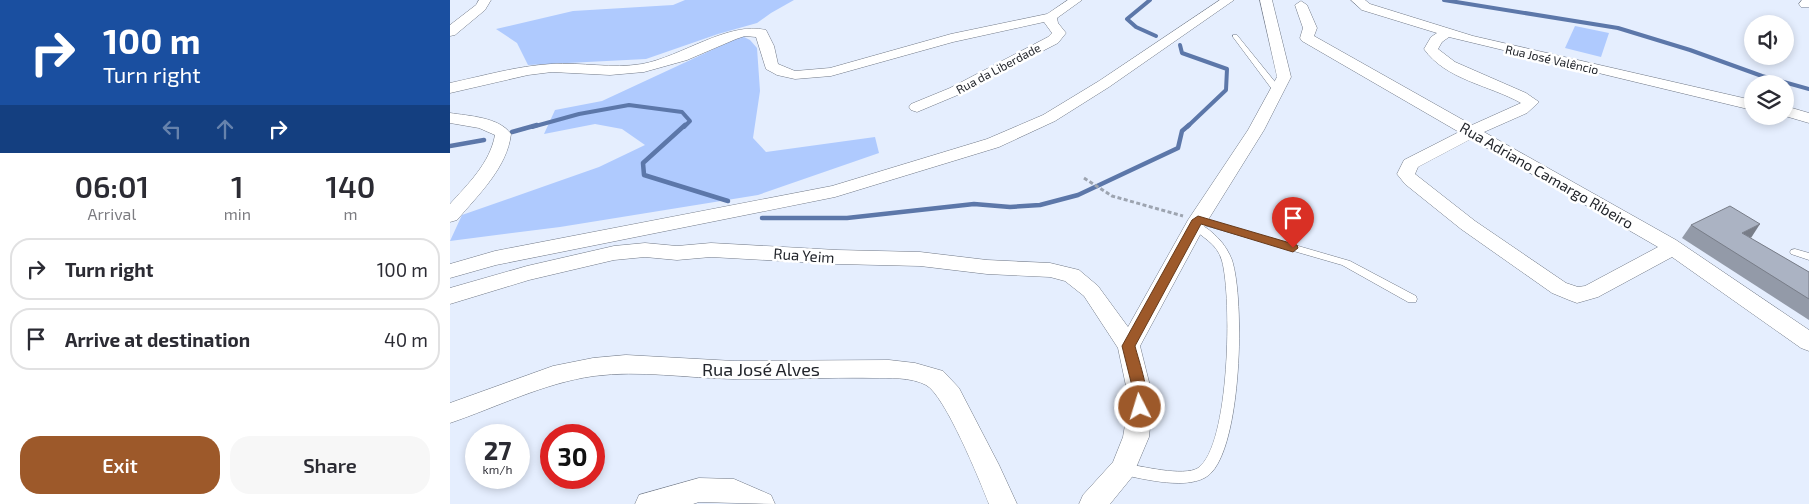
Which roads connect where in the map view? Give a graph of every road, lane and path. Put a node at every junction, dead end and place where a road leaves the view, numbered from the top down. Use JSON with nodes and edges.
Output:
{"nodes":[{"id":1,"x":485,"y":0,"type":"edge"},
{"id":2,"x":1076,"y":0,"type":"edge"},
{"id":3,"x":1228,"y":0,"type":"edge"},
{"id":4,"x":1266,"y":0,"type":"edge"},
{"id":5,"x":1357,"y":0,"type":"edge"},
{"id":6,"x":1301,"y":5,"type":"dead end"},
{"id":7,"x":1051,"y":18,"type":"junction"},
{"id":8,"x":450,"y":32,"type":"edge"},
{"id":9,"x":1446,"y":33,"type":"junction"},
{"id":10,"x":1235,"y":36,"type":"dead end"},
{"id":11,"x":450,"y":88,"type":"edge"},
{"id":12,"x":1277,"y":90,"type":"junction"},
{"id":13,"x":1744,"y":103,"type":"edge"},
{"id":14,"x":917,"y":107,"type":"dead end"},
{"id":15,"x":1794,"y":114,"type":"edge"},
{"id":16,"x":450,"y":118,"type":"edge"},
{"id":17,"x":1809,"y":118,"type":"edge"},
{"id":18,"x":1472,"y":133,"type":"junction"},
{"id":19,"x":1084,"y":178,"type":"dead end"},
{"id":20,"x":450,"y":216,"type":"edge"},
{"id":21,"x":1196,"y":222,"type":"junction"},
{"id":22,"x":1673,"y":248,"type":"junction"},
{"id":23,"x":1794,"y":252,"type":"dead end"},
{"id":24,"x":1809,"y":257,"type":"edge"},
{"id":25,"x":450,"y":272,"type":"edge"},
{"id":26,"x":450,"y":296,"type":"edge"},
{"id":27,"x":1412,"y":299,"type":"dead end"},
{"id":28,"x":1809,"y":342,"type":"edge"},
{"id":29,"x":1129,"y":346,"type":"junction"},
{"id":30,"x":450,"y":413,"type":"edge"},
{"id":31,"x":1122,"y":469,"type":"junction"},
{"id":32,"x":649,"y":504,"type":"edge"},
{"id":33,"x":761,"y":504,"type":"edge"},
{"id":34,"x":1003,"y":504,"type":"edge"},
{"id":35,"x":1093,"y":504,"type":"edge"}],
"edges":[{"from":1,"to":8,"type":"street"},
{"from":2,"to":7,"type":"street"},
{"from":3,"to":25,"type":"street"},
{"from":4,"to":12,"type":"street"},
{"from":5,"to":9,"type":"street","name":"Rua José Valêncio"},
{"from":6,"to":18,"type":"street","name":"Rua Adriano Camargo Ribeiro"},
{"from":7,"to":11,"type":"street"},
{"from":7,"to":14,"type":"street","name":"Rua da Liberdade"},
{"from":9,"to":13,"type":"street","name":"Rua José Valêncio"},
{"from":9,"to":18,"type":"street"},
{"from":10,"to":12,"type":"lane"},
{"from":12,"to":21,"type":"street"},
{"from":15,"to":17,"type":"street"},
{"from":16,"to":20,"type":"street"},
{"from":18,"to":22,"type":"street","name":"Rua Adriano Camargo Ribeiro"},
{"from":18,"to":22,"type":"street"},
{"from":19,"to":21,"type":"path"},
{"from":21,"to":27,"type":"lane"},
{"from":21,"to":29,"type":"street"},
{"from":21,"to":31,"type":"lane"},
{"from":22,"to":28,"type":"street","name":"Rua Adriano Camargo Ribeiro"},
{"from":23,"to":24,"type":"lane"},
{"from":26,"to":29,"type":"street","name":"Rua Yeim"},
{"from":29,"to":31,"type":"street"},
{"from":30,"to":34,"type":"street","name":"Rua José Alves"},
{"from":31,"to":35,"type":"street"},
{"from":32,"to":33,"type":"street"}]}
